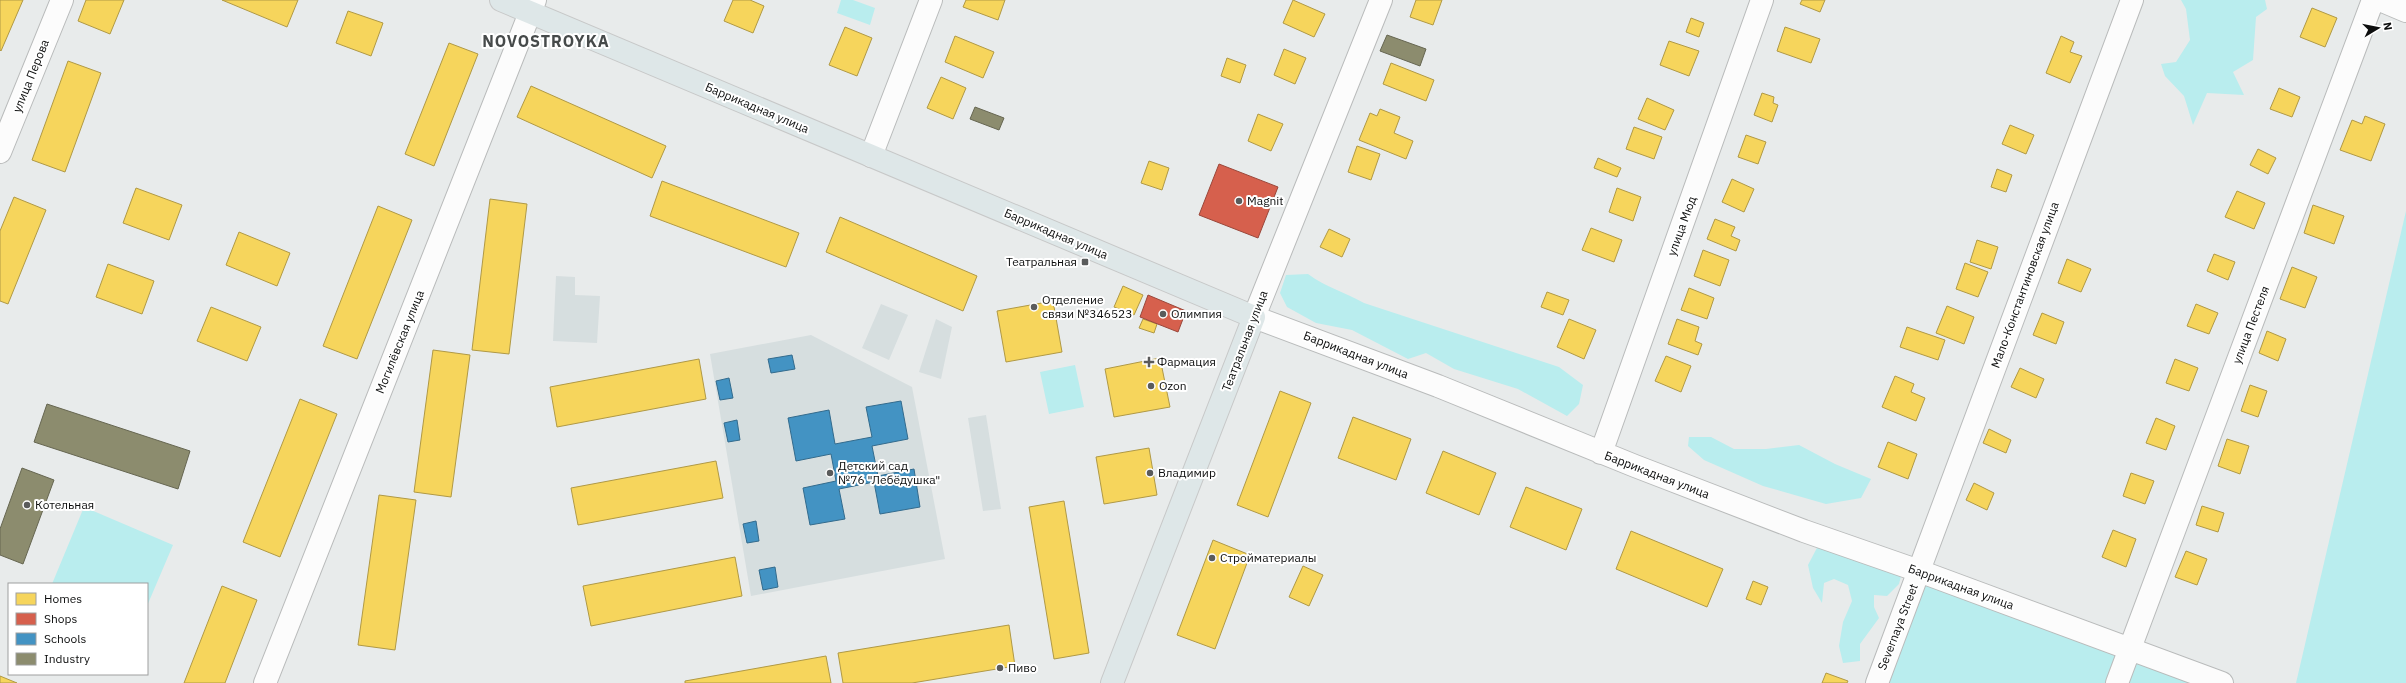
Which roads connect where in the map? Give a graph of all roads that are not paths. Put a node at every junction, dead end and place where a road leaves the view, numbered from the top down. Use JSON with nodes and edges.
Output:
{"nodes":[{"id":1,"x":62,"y":0,"type":"edge"},
{"id":2,"x":501,"y":0,"type":"edge"},
{"id":3,"x":931,"y":0,"type":"edge"},
{"id":4,"x":1382,"y":0,"type":"edge"},
{"id":5,"x":1762,"y":0,"type":"edge"},
{"id":6,"x":2132,"y":0,"type":"edge"},
{"id":7,"x":2373,"y":0,"type":"edge"},
{"id":8,"x":2380,"y":0,"type":"edge"},
{"id":9,"x":532,"y":6,"type":"edge"},
{"id":10,"x":2406,"y":11,"type":"edge"},
{"id":11,"x":0,"y":152,"type":"edge"},
{"id":12,"x":871,"y":156,"type":"junction"},
{"id":13,"x":1254,"y":317,"type":"junction"},
{"id":14,"x":1601,"y":453,"type":"junction"},
{"id":15,"x":1919,"y":571,"type":"junction"},
{"id":16,"x":2129,"y":650,"type":"junction"},
{"id":17,"x":265,"y":683,"type":"edge"},
{"id":18,"x":1112,"y":683,"type":"edge"},
{"id":19,"x":1877,"y":683,"type":"edge"},
{"id":20,"x":2117,"y":683,"type":"edge"},
{"id":21,"x":2222,"y":683,"type":"edge"}],
"edges":[{"from":1,"to":11,"type":"street","name":"улица Перова"},
{"from":2,"to":9,"type":"main road","name":"Баррикадная улица"},
{"from":3,"to":12,"type":"street"},
{"from":4,"to":13,"type":"street","name":"Театральная улица"},
{"from":5,"to":14,"type":"street","name":"улица Мюд"},
{"from":6,"to":15,"type":"street","name":"Мало-Константиновская улица"},
{"from":7,"to":16,"type":"street","name":"улица Пестеля"},
{"from":8,"to":10,"type":"street"},
{"from":9,"to":12,"type":"main road","name":"Баррикадная улица"},
{"from":9,"to":17,"type":"street","name":"Могилёвская улица"},
{"from":12,"to":13,"type":"main road","name":"Баррикадная улица"},
{"from":13,"to":14,"type":"street","name":"Баррикадная улица"},
{"from":13,"to":18,"type":"main road","name":"Театральная улица"},
{"from":14,"to":15,"type":"street","name":"Баррикадная улица"},
{"from":15,"to":16,"type":"street","name":"Баррикадная улица"},
{"from":15,"to":19,"type":"street","name":"Severnaya Street"},
{"from":16,"to":20,"type":"street","name":"улица Пестеля"},
{"from":16,"to":21,"type":"street","name":"Баррикадная улица"}]}
